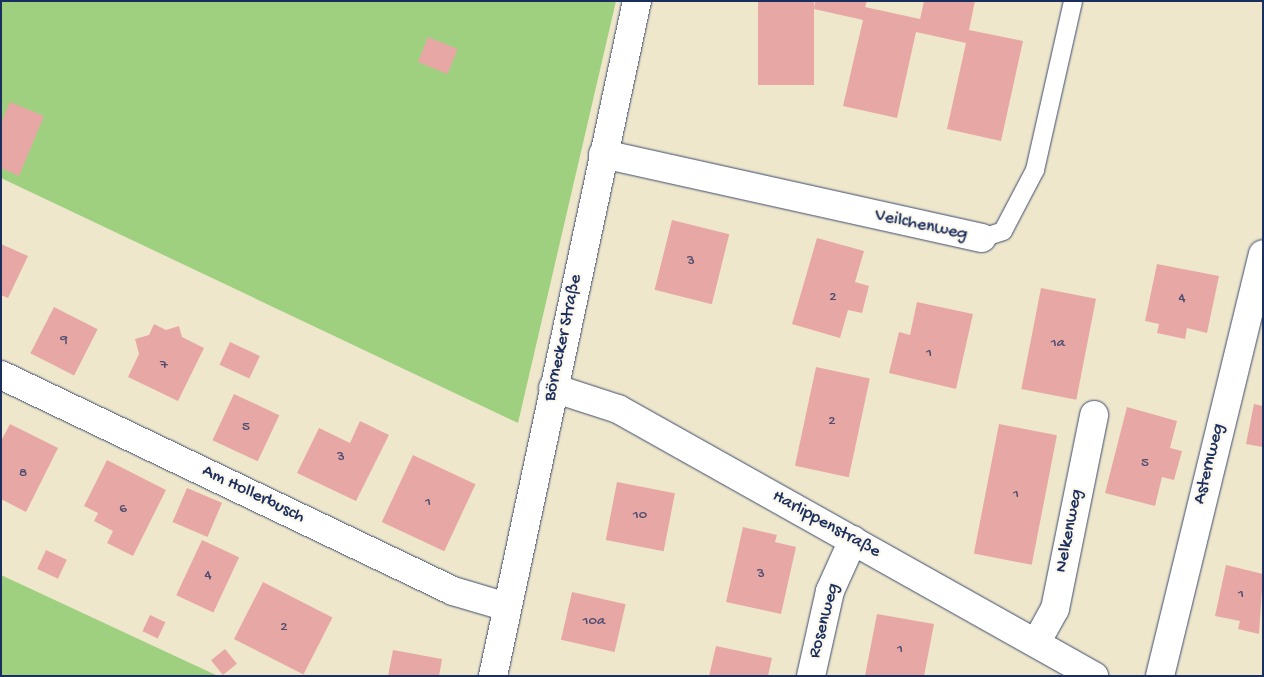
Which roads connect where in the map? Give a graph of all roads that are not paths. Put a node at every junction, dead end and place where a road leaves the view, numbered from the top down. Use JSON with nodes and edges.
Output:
{"nodes":[{"id":1,"x":636,"y":1,"type":"edge"},
{"id":2,"x":1073,"y":1,"type":"edge"},
{"id":3,"x":603,"y":154,"type":"junction"},
{"id":4,"x":982,"y":238,"type":"joint"},
{"id":5,"x":1263,"y":254,"type":"edge"},
{"id":6,"x":1,"y":375,"type":"edge"},
{"id":7,"x":553,"y":388,"type":"junction"},
{"id":8,"x":1094,"y":415,"type":"dead end"},
{"id":9,"x":853,"y":540,"type":"junction"},
{"id":10,"x":508,"y":607,"type":"junction"},
{"id":11,"x":1036,"y":643,"type":"junction"},
{"id":12,"x":493,"y":676,"type":"edge"},
{"id":13,"x":811,"y":676,"type":"edge"},
{"id":14,"x":1094,"y":676,"type":"edge"},
{"id":15,"x":1160,"y":676,"type":"edge"}],
"edges":[{"from":1,"to":3,"type":"street","name":"Börnecker Straße"},
{"from":2,"to":4,"type":"lane","name":"Veilchenweg"},
{"from":3,"to":4,"type":"street","name":"Veilchenweg"},
{"from":3,"to":7,"type":"street","name":"Börnecker Straße"},
{"from":5,"to":15,"type":"street","name":"Asternweg"},
{"from":6,"to":10,"type":"street","name":"Am Hollerbusch"},
{"from":7,"to":9,"type":"street","name":"Harlippenstraße"},
{"from":7,"to":10,"type":"street","name":"Börnecker Straße"},
{"from":8,"to":11,"type":"street","name":"Nelkenweg"},
{"from":9,"to":11,"type":"street","name":"Harlippenstraße"},
{"from":9,"to":13,"type":"street","name":"Rosenweg"},
{"from":10,"to":12,"type":"street","name":"Börnecker Straße"},
{"from":11,"to":14,"type":"street","name":"Harlippenstraße"}]}
